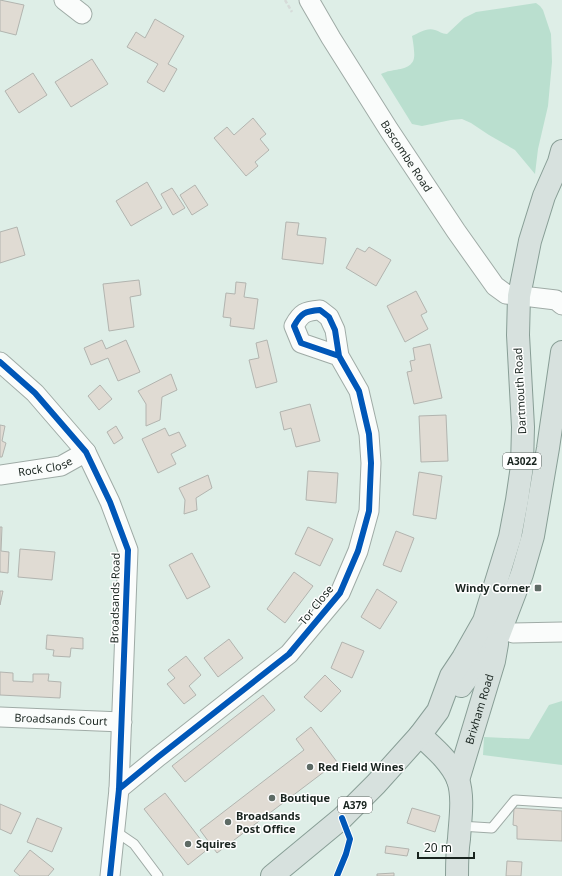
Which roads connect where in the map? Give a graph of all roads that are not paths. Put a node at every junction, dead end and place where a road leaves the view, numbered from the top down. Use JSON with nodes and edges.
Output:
{"nodes":[{"id":1,"x":64,"y":0,"type":"edge"},
{"id":2,"x":309,"y":0,"type":"edge"},
{"id":3,"x":82,"y":14,"type":"dead end"},
{"id":4,"x":562,"y":151,"type":"edge"},
{"id":5,"x":519,"y":296,"type":"junction"},
{"id":6,"x":562,"y":305,"type":"edge"},
{"id":7,"x":562,"y":352,"type":"edge"},
{"id":8,"x":339,"y":356,"type":"dead end"},
{"id":9,"x":0,"y":362,"type":"edge"},
{"id":10,"x":86,"y":452,"type":"junction"},
{"id":11,"x":0,"y":475,"type":"edge"},
{"id":12,"x":494,"y":629,"type":"junction"},
{"id":13,"x":562,"y":632,"type":"edge"},
{"id":14,"x":0,"y":717,"type":"edge"},
{"id":15,"x":122,"y":722,"type":"junction"},
{"id":16,"x":420,"y":735,"type":"junction"},
{"id":17,"x":458,"y":780,"type":"junction"},
{"id":18,"x":120,"y":789,"type":"junction"},
{"id":19,"x":562,"y":804,"type":"edge"},
{"id":20,"x":460,"y":826,"type":"junction"},
{"id":21,"x":115,"y":831,"type":"junction"},
{"id":22,"x":110,"y":876,"type":"edge"},
{"id":23,"x":158,"y":876,"type":"edge"},
{"id":24,"x":272,"y":876,"type":"edge"},
{"id":25,"x":457,"y":876,"type":"edge"}],
"edges":[{"from":1,"to":3,"type":"street"},
{"from":2,"to":5,"type":"street","name":"Bascombe Road"},
{"from":4,"to":5,"type":"main road","name":"Dartmouth Road","number":"A3022"},
{"from":5,"to":6,"type":"street","name":"Bascombe Road"},
{"from":5,"to":12,"type":"main road","name":"Dartmouth Road","number":"A3022"},
{"from":7,"to":12,"type":"main road","number":"A3022"},
{"from":8,"to":18,"type":"street","name":"Tor Close"},
{"from":9,"to":10,"type":"street","name":"Broadsands Road"},
{"from":10,"to":11,"type":"street","name":"Rock Close"},
{"from":10,"to":15,"type":"street","name":"Broadsands Road"},
{"from":12,"to":13,"type":"street"},
{"from":12,"to":16,"type":"main road"},
{"from":12,"to":17,"type":"main road","name":"Brixham Road","number":"A3022"},
{"from":14,"to":15,"type":"street","name":"Broadsands Court"},
{"from":15,"to":18,"type":"street","name":"Broadsands Road"},
{"from":16,"to":17,"type":"main road","name":"Brixham Road","number":"A3022"},
{"from":16,"to":24,"type":"main road","number":"A379"},
{"from":17,"to":20,"type":"main road","name":"Brixham Road","number":"A3022"},
{"from":18,"to":21,"type":"street","name":"Broadsands Road"},
{"from":19,"to":20,"type":"lane"},
{"from":20,"to":25,"type":"main road","name":"Brixham Road","number":"A3022"},
{"from":21,"to":22,"type":"street","name":"Broadsands Road"},
{"from":21,"to":23,"type":"lane"}]}
